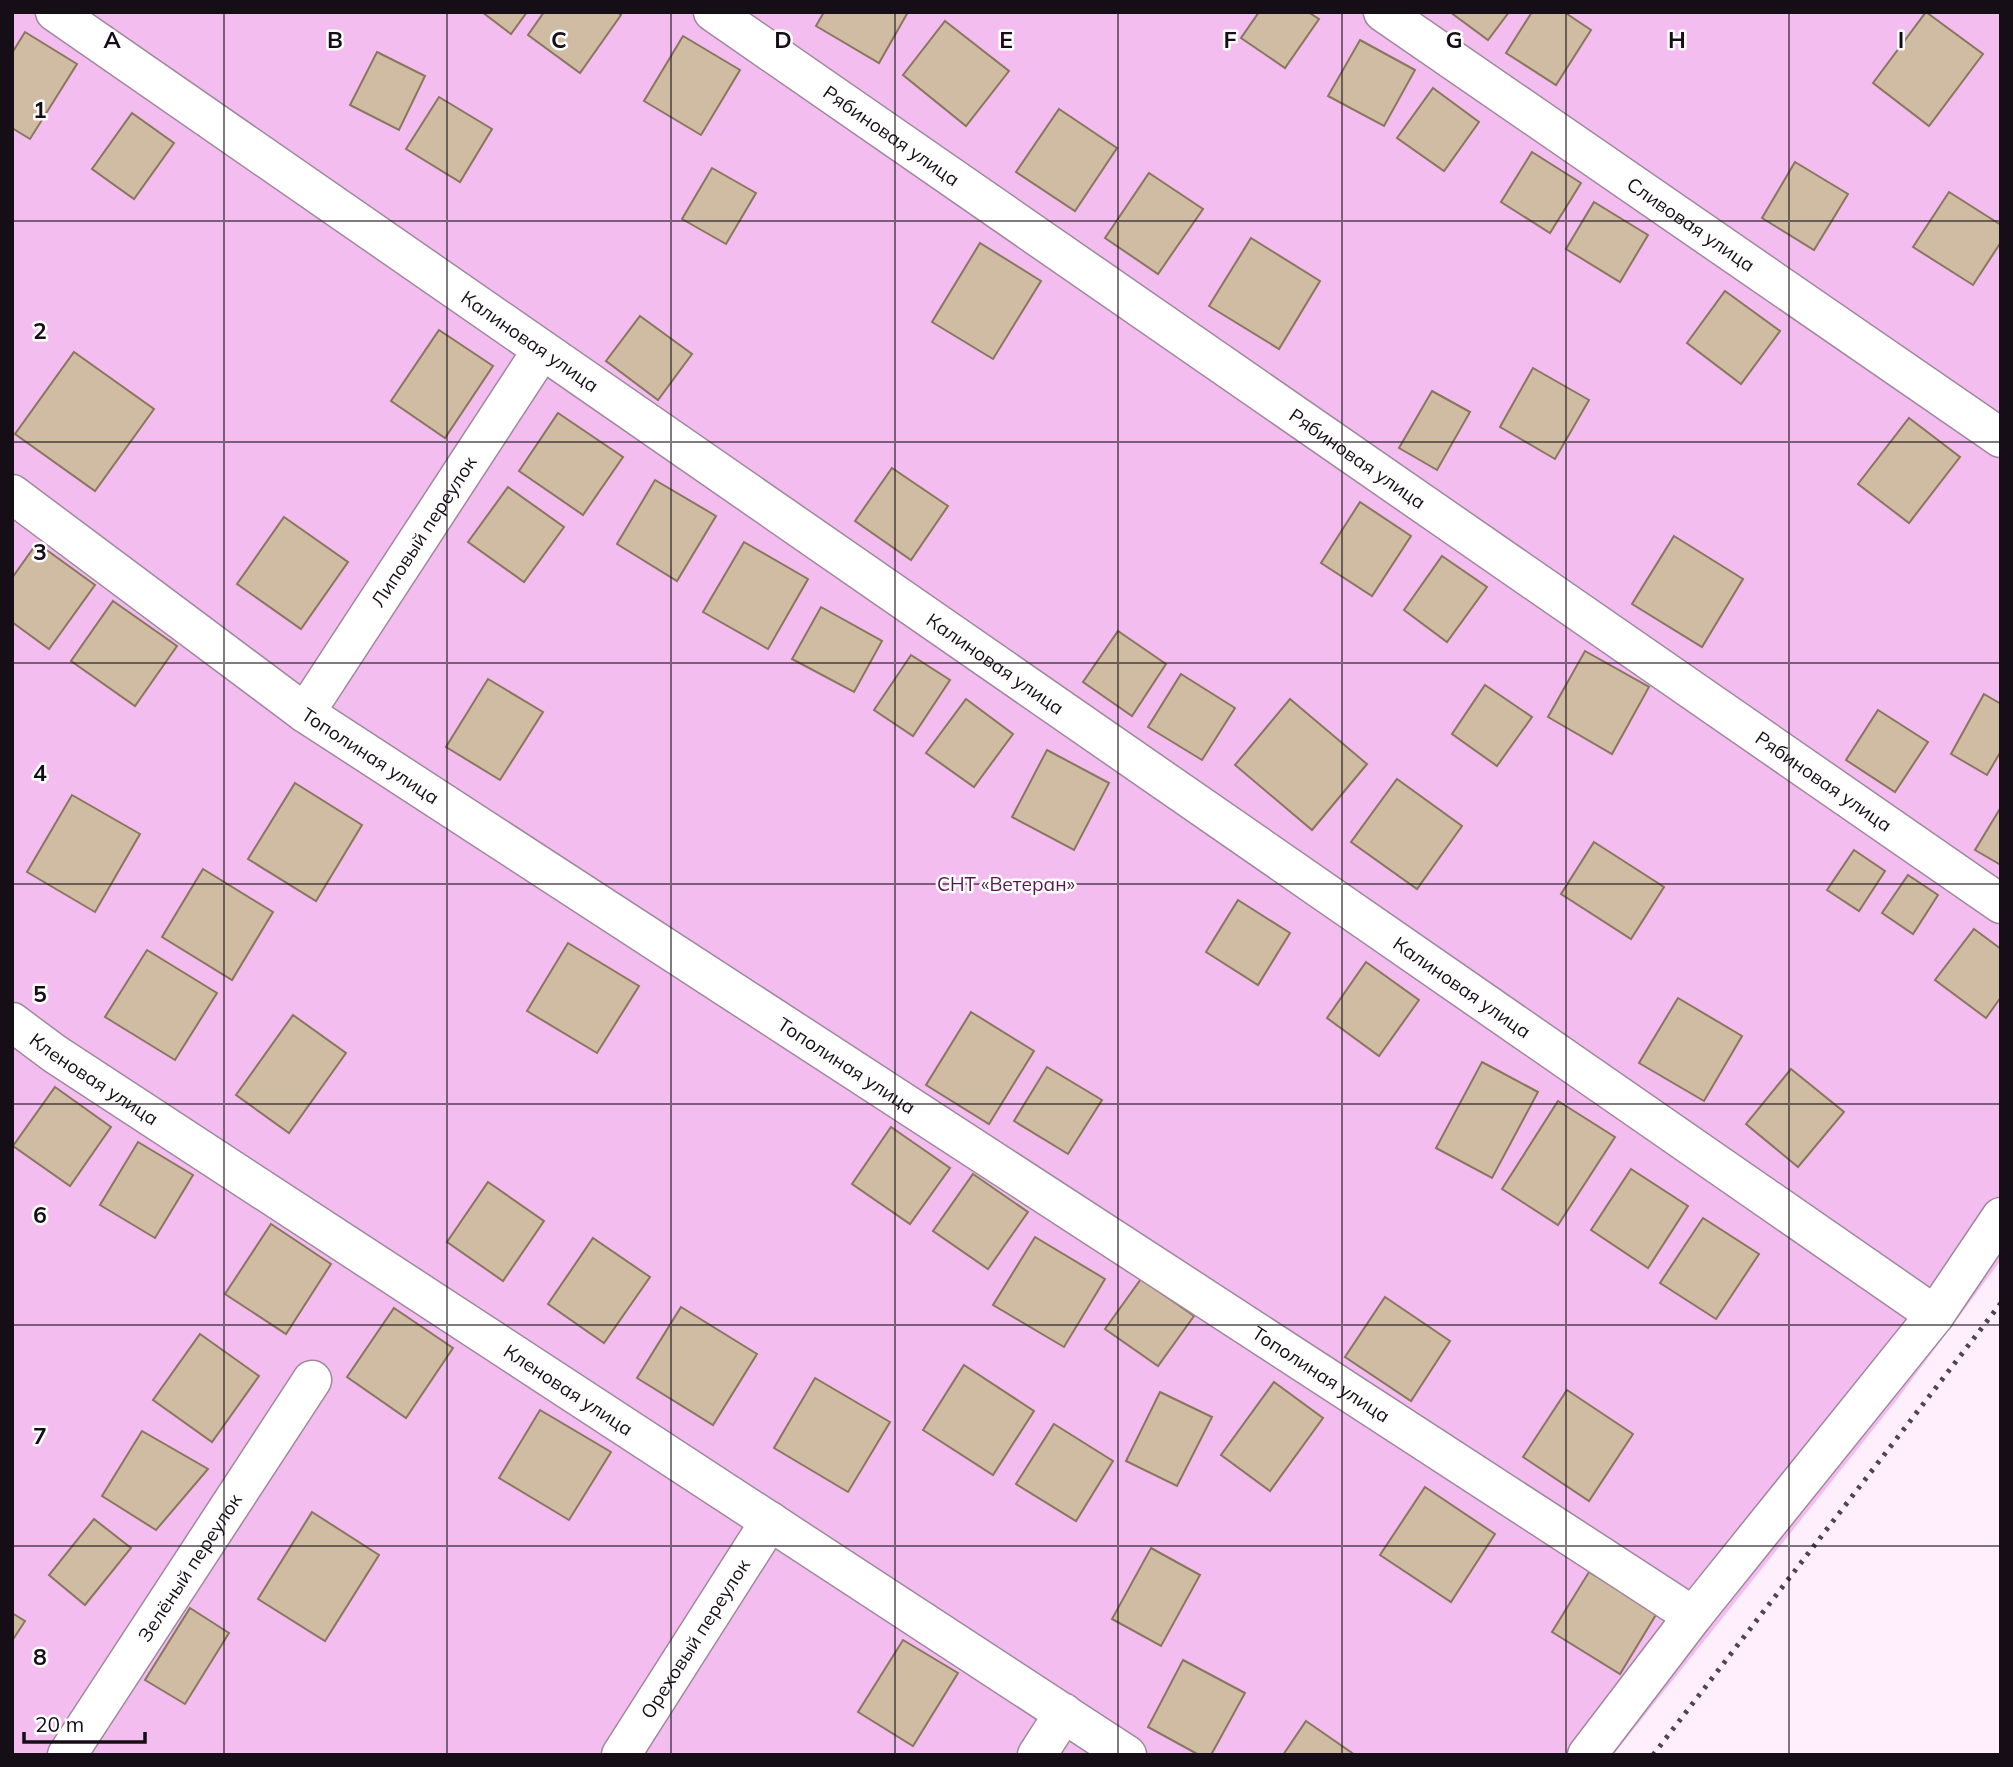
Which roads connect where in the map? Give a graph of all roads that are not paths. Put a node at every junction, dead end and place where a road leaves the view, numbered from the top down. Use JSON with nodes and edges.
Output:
{"nodes":[{"id":1,"x":55,"y":12,"type":"edge"},
{"id":2,"x":713,"y":12,"type":"edge"},
{"id":3,"x":1383,"y":12,"type":"edge"},
{"id":4,"x":542,"y":350,"type":"junction"},
{"id":5,"x":2001,"y":438,"type":"edge"},
{"id":6,"x":12,"y":494,"type":"edge"},
{"id":7,"x":305,"y":713,"type":"junction"},
{"id":8,"x":2001,"y":904,"type":"edge"},
{"id":9,"x":12,"y":1022,"type":"edge"},
{"id":10,"x":2001,"y":1217,"type":"edge"},
{"id":11,"x":1935,"y":1315,"type":"junction"},
{"id":12,"x":312,"y":1380,"type":"dead end"},
{"id":13,"x":770,"y":1521,"type":"junction"},
{"id":14,"x":1693,"y":1616,"type":"junction"},
{"id":15,"x":1064,"y":1713,"type":"junction"},
{"id":16,"x":67,"y":1755,"type":"edge"},
{"id":17,"x":621,"y":1755,"type":"edge"},
{"id":18,"x":1037,"y":1755,"type":"edge"},
{"id":19,"x":1127,"y":1755,"type":"edge"},
{"id":20,"x":1587,"y":1755,"type":"edge"}],
"edges":[{"from":1,"to":4,"type":"street","name":"Калиновая улица"},
{"from":2,"to":8,"type":"street","name":"Рябиновая улица"},
{"from":3,"to":5,"type":"street","name":"Сливовая улица"},
{"from":4,"to":7,"type":"street","name":"Липовый переулок"},
{"from":4,"to":11,"type":"street","name":"Калиновая улица"},
{"from":6,"to":7,"type":"street","name":"Тополиная улица"},
{"from":7,"to":14,"type":"street","name":"Тополиная улица"},
{"from":9,"to":13,"type":"street","name":"Кленовая улица"},
{"from":10,"to":11,"type":"street"},
{"from":11,"to":14,"type":"street"},
{"from":12,"to":16,"type":"street","name":"Зелёный переулок"},
{"from":13,"to":15,"type":"street","name":"Кленовая улица"},
{"from":13,"to":17,"type":"street","name":"Ореховый переулок"},
{"from":14,"to":20,"type":"street"},
{"from":15,"to":18,"type":"street"},
{"from":15,"to":19,"type":"street","name":"Кленовая улица"}]}
